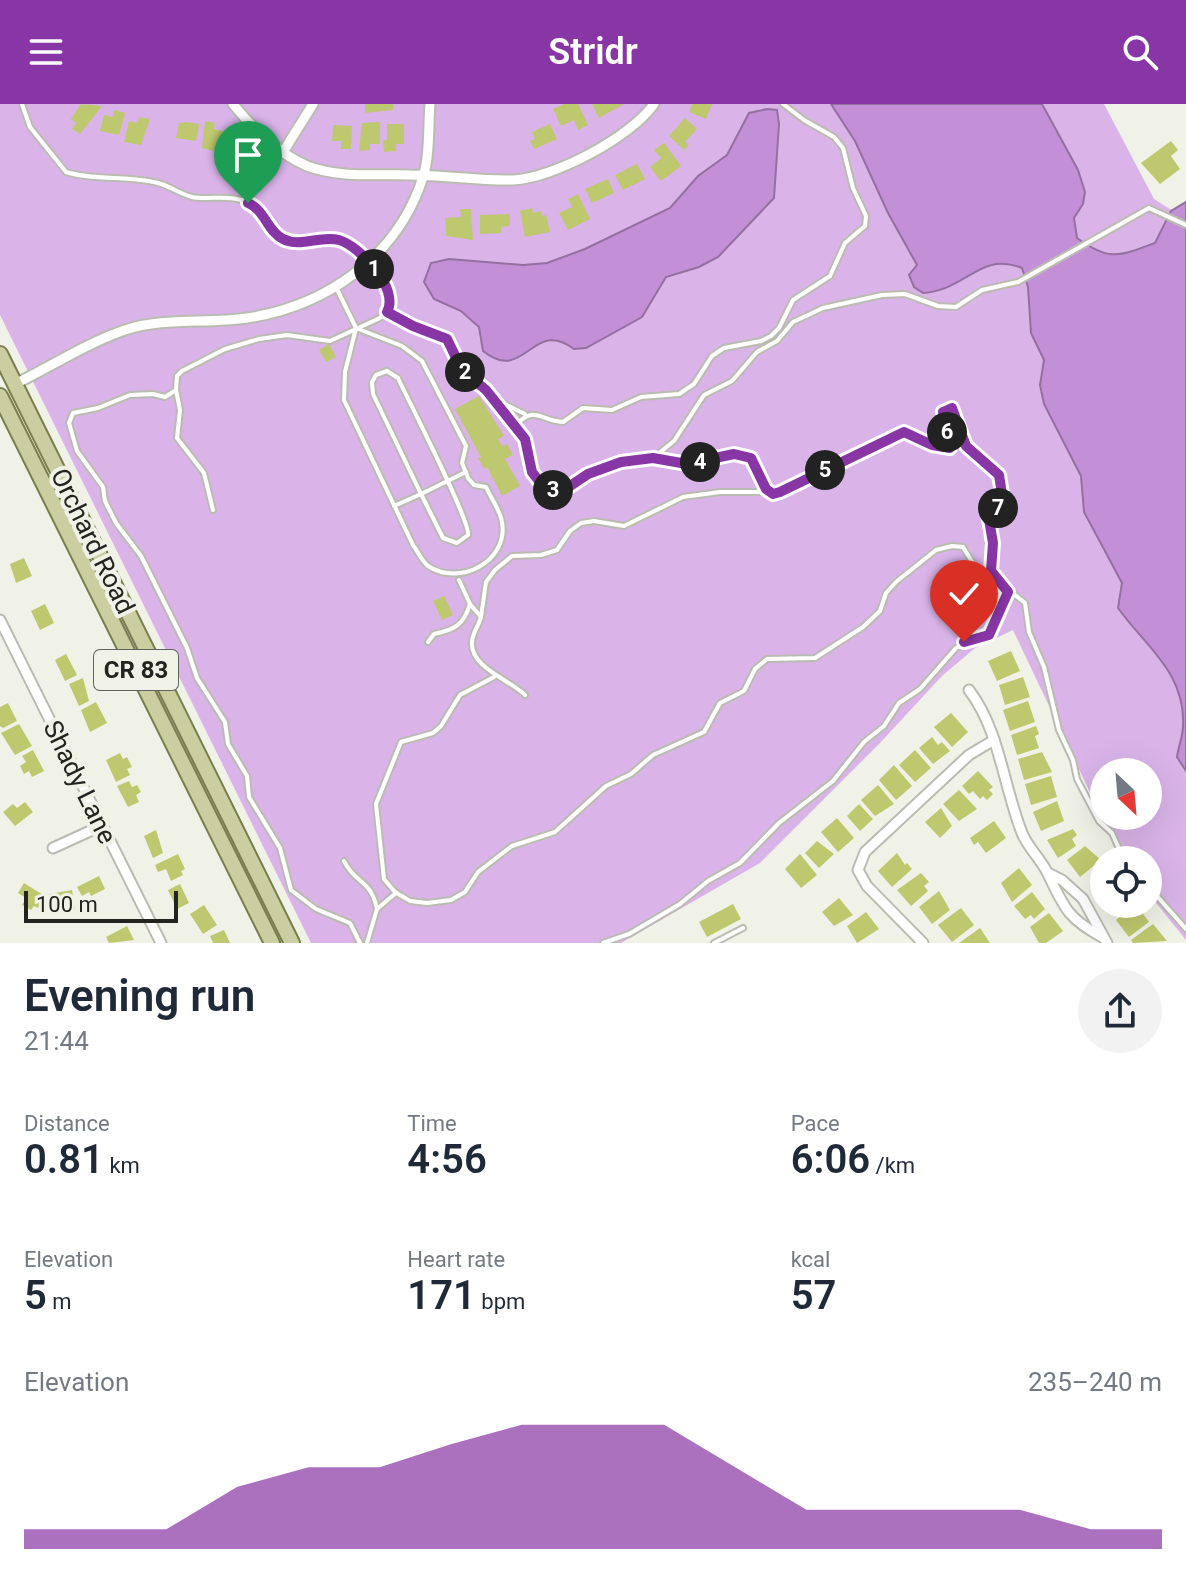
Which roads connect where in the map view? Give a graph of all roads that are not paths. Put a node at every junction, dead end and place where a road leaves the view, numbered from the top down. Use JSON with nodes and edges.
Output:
{"nodes":[{"id":1,"x":22,"y":104,"type":"edge"},
{"id":2,"x":233,"y":104,"type":"edge"},
{"id":3,"x":313,"y":104,"type":"edge"},
{"id":4,"x":430,"y":104,"type":"edge"},
{"id":5,"x":654,"y":104,"type":"edge"},
{"id":6,"x":783,"y":104,"type":"edge"},
{"id":7,"x":283,"y":152,"type":"junction"},
{"id":8,"x":424,"y":175,"type":"junction"},
{"id":9,"x":1186,"y":225,"type":"edge"},
{"id":10,"x":368,"y":263,"type":"junction"},
{"id":11,"x":336,"y":287,"type":"junction"},
{"id":12,"x":387,"y":312,"type":"junction"},
{"id":13,"x":356,"y":328,"type":"junction"},
{"id":14,"x":0,"y":354,"type":"edge"},
{"id":15,"x":15,"y":384,"type":"junction"},
{"id":16,"x":176,"y":390,"type":"junction"},
{"id":17,"x":486,"y":390,"type":"junction"},
{"id":18,"x":0,"y":396,"type":"edge"},
{"id":19,"x":532,"y":414,"type":"junction"},
{"id":20,"x":515,"y":426,"type":"junction"},
{"id":21,"x":653,"y":458,"type":"junction"},
{"id":22,"x":466,"y":472,"type":"junction"},
{"id":23,"x":446,"y":482,"type":"junction"},
{"id":24,"x":421,"y":494,"type":"junction"},
{"id":25,"x":773,"y":494,"type":"junction"},
{"id":26,"x":394,"y":506,"type":"junction"},
{"id":27,"x":213,"y":510,"type":"dead end"},
{"id":28,"x":993,"y":577,"type":"junction"},
{"id":29,"x":459,"y":580,"type":"dead end"},
{"id":30,"x":1008,"y":592,"type":"junction"},
{"id":31,"x":470,"y":604,"type":"junction"},
{"id":32,"x":481,"y":617,"type":"junction"},
{"id":33,"x":0,"y":620,"type":"edge"},
{"id":34,"x":428,"y":642,"type":"dead end"},
{"id":35,"x":494,"y":677,"type":"junction"},
{"id":36,"x":969,"y":690,"type":"dead end"},
{"id":37,"x":525,"y":695,"type":"dead end"},
{"id":38,"x":994,"y":740,"type":"junction"},
{"id":39,"x":101,"y":826,"type":"junction"},
{"id":40,"x":1118,"y":846,"type":"edge"},
{"id":41,"x":53,"y":848,"type":"dead end"},
{"id":42,"x":344,"y":861,"type":"dead end"},
{"id":43,"x":1048,"y":873,"type":"junction"},
{"id":44,"x":396,"y":893,"type":"junction"},
{"id":45,"x":1162,"y":902,"type":"edge"},
{"id":46,"x":377,"y":909,"type":"junction"},
{"id":47,"x":743,"y":928,"type":"dead end"},
{"id":48,"x":1186,"y":929,"type":"edge"},
{"id":49,"x":1104,"y":940,"type":"edge"},
{"id":50,"x":161,"y":943,"type":"edge"},
{"id":51,"x":272,"y":943,"type":"edge"},
{"id":52,"x":292,"y":943,"type":"edge"},
{"id":53,"x":360,"y":943,"type":"edge"},
{"id":54,"x":367,"y":943,"type":"edge"},
{"id":55,"x":603,"y":943,"type":"edge"},
{"id":56,"x":714,"y":943,"type":"edge"},
{"id":57,"x":923,"y":943,"type":"edge"}],
"edges":[{"from":1,"to":10,"type":"lane"},
{"from":2,"to":7,"type":"street"},
{"from":3,"to":7,"type":"street"},
{"from":4,"to":8,"type":"street"},
{"from":5,"to":8,"type":"street"},
{"from":6,"to":19,"type":"lane"},
{"from":7,"to":8,"type":"street"},
{"from":8,"to":10,"type":"street"},
{"from":9,"to":21,"type":"lane"},
{"from":10,"to":11,"type":"street"},
{"from":10,"to":12,"type":"lane"},
{"from":11,"to":13,"type":"lane"},
{"from":11,"to":15,"type":"street"},
{"from":12,"to":13,"type":"lane"},
{"from":12,"to":17,"type":"lane"},
{"from":13,"to":16,"type":"lane"},
{"from":13,"to":22,"type":"lane"},
{"from":13,"to":26,"type":"lane"},
{"from":14,"to":15,"type":"main road","name":"Orchard Road","number":"CR 83"},
{"from":15,"to":52,"type":"main road","name":"Orchard Road","number":"CR 83"},
{"from":16,"to":27,"type":"lane"},
{"from":16,"to":53,"type":"lane"},
{"from":17,"to":19,"type":"lane"},
{"from":17,"to":20,"type":"lane"},
{"from":18,"to":51,"type":"main road","name":"Orchard Road","number":"CR 83"},
{"from":19,"to":20,"type":"lane"},
{"from":20,"to":21,"type":"lane"},
{"from":21,"to":25,"type":"lane"},
{"from":22,"to":23,"type":"lane"},
{"from":22,"to":26,"type":"lane"},
{"from":23,"to":24,"type":"lane"},
{"from":23,"to":24,"type":"lane"},
{"from":23,"to":24,"type":"lane"},
{"from":24,"to":26,"type":"lane"},
{"from":25,"to":28,"type":"lane"},
{"from":25,"to":32,"type":"lane"},
{"from":28,"to":30,"type":"lane"},
{"from":28,"to":44,"type":"lane"},
{"from":29,"to":31,"type":"lane"},
{"from":30,"to":40,"type":"lane"},
{"from":30,"to":55,"type":"lane"},
{"from":31,"to":32,"type":"lane"},
{"from":31,"to":34,"type":"lane"},
{"from":32,"to":35,"type":"lane"},
{"from":33,"to":39,"type":"street","name":"Shady Lane"},
{"from":35,"to":37,"type":"lane"},
{"from":35,"to":44,"type":"lane"},
{"from":36,"to":38,"type":"street"},
{"from":38,"to":43,"type":"street"},
{"from":38,"to":57,"type":"street"},
{"from":39,"to":41,"type":"street"},
{"from":39,"to":50,"type":"street","name":"Shady Lane"},
{"from":42,"to":46,"type":"lane"},
{"from":43,"to":49,"type":"street"},
{"from":43,"to":49,"type":"street"},
{"from":44,"to":46,"type":"lane"},
{"from":45,"to":48,"type":"lane"},
{"from":46,"to":54,"type":"lane"},
{"from":47,"to":56,"type":"lane"}]}
